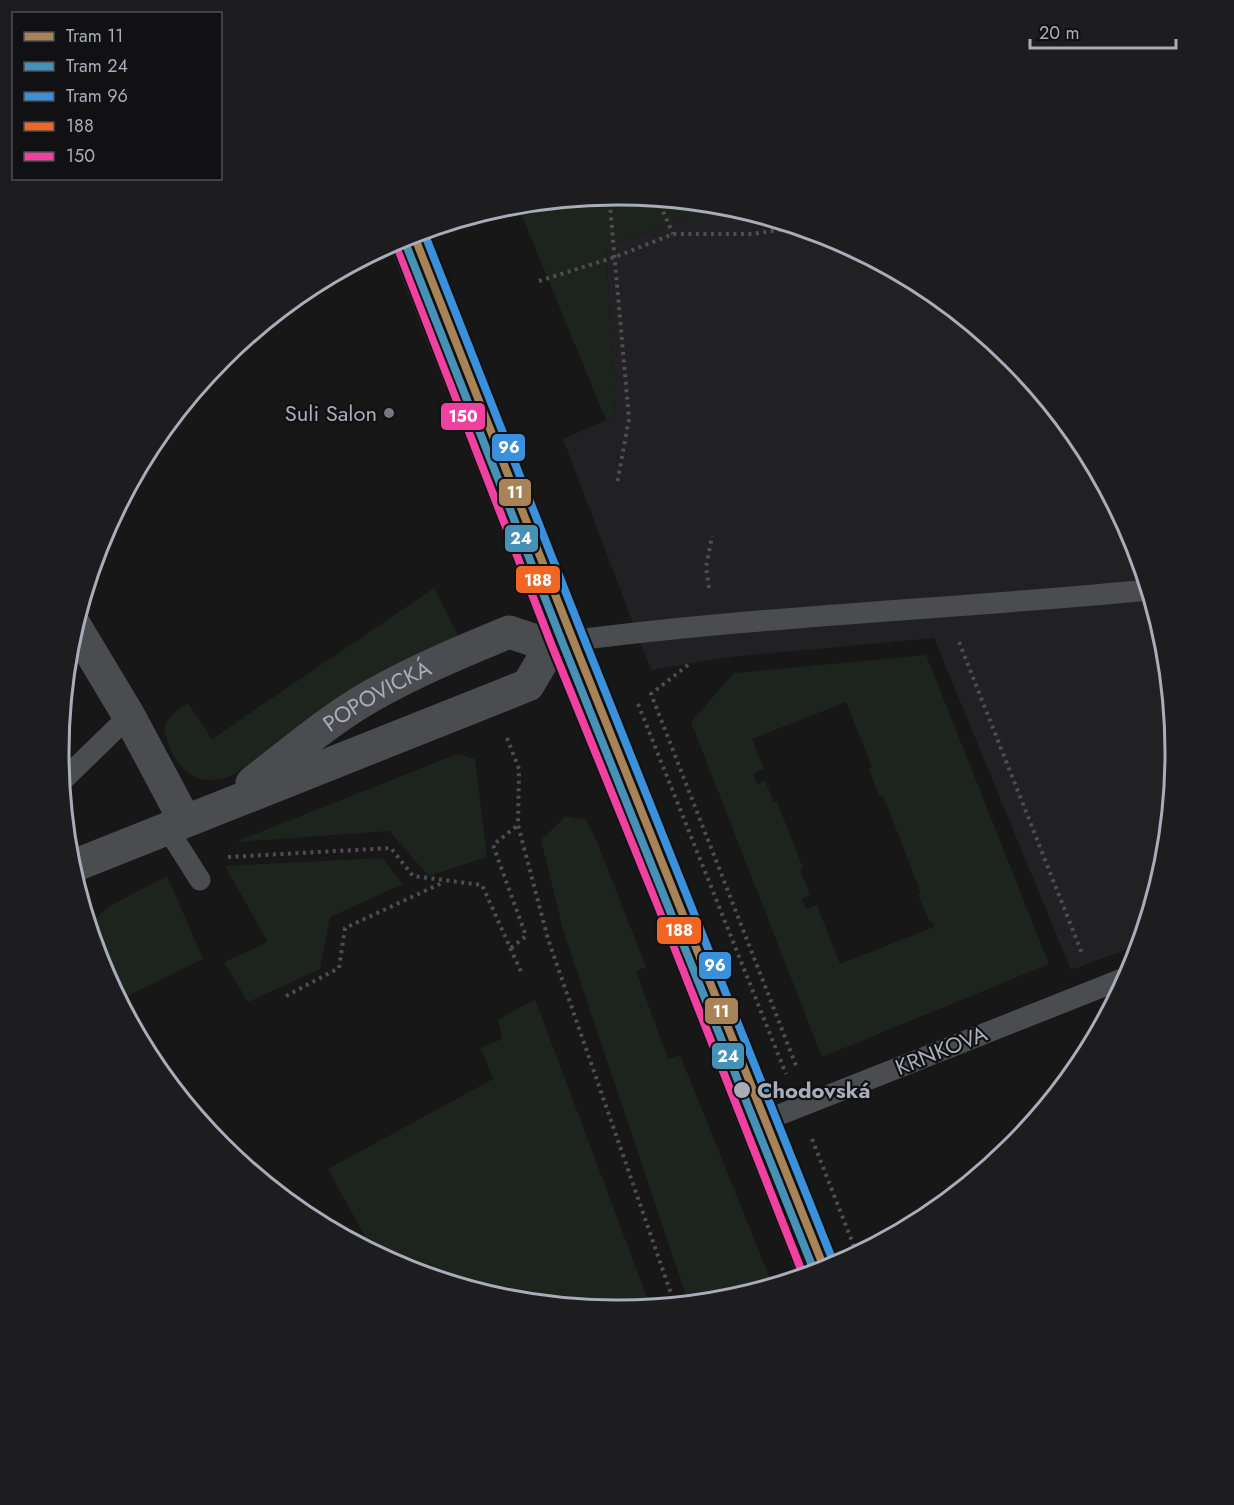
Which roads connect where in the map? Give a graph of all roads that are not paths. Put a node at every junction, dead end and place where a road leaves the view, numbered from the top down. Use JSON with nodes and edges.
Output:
{"nodes":[{"id":1,"x":417,"y":243,"type":"edge"},
{"id":2,"x":408,"y":246,"type":"edge"},
{"id":3,"x":1140,"y":591,"type":"edge"},
{"id":4,"x":82,"y":638,"type":"edge"},
{"id":5,"x":562,"y":643,"type":"junction"},
{"id":6,"x":129,"y":716,"type":"junction"},
{"id":7,"x":70,"y":774,"type":"edge"},
{"id":8,"x":222,"y":806,"type":"junction"},
{"id":9,"x":176,"y":825,"type":"junction"},
{"id":10,"x":113,"y":850,"type":"junction"},
{"id":11,"x":81,"y":863,"type":"edge"},
{"id":12,"x":85,"y":879,"type":"edge"},
{"id":13,"x":200,"y":880,"type":"dead end"},
{"id":14,"x":1114,"y":982,"type":"edge"},
{"id":15,"x":759,"y":1122,"type":"junction"},
{"id":16,"x":821,"y":1261,"type":"edge"},
{"id":17,"x":811,"y":1265,"type":"edge"}],
"edges":[{"from":1,"to":5,"type":"lane"},
{"from":2,"to":5,"type":"street"},
{"from":3,"to":5,"type":"lane"},
{"from":4,"to":6,"type":"street"},
{"from":5,"to":8,"type":"street","name":"POPOVICKÁ"},
{"from":5,"to":8,"type":"street","name":"POPOVICKÁ"},
{"from":5,"to":15,"type":"street"},
{"from":6,"to":7,"type":"lane"},
{"from":6,"to":9,"type":"street"},
{"from":8,"to":9,"type":"street","name":"POPOVICKÁ"},
{"from":9,"to":10,"type":"street","name":"POPOVICKÁ"},
{"from":9,"to":13,"type":"lane"},
{"from":10,"to":11,"type":"street","name":"POPOVICKÁ"},
{"from":10,"to":12,"type":"street"},
{"from":14,"to":15,"type":"lane","name":"KRNKOVA"},
{"from":15,"to":16,"type":"lane"},
{"from":15,"to":17,"type":"street"}]}
